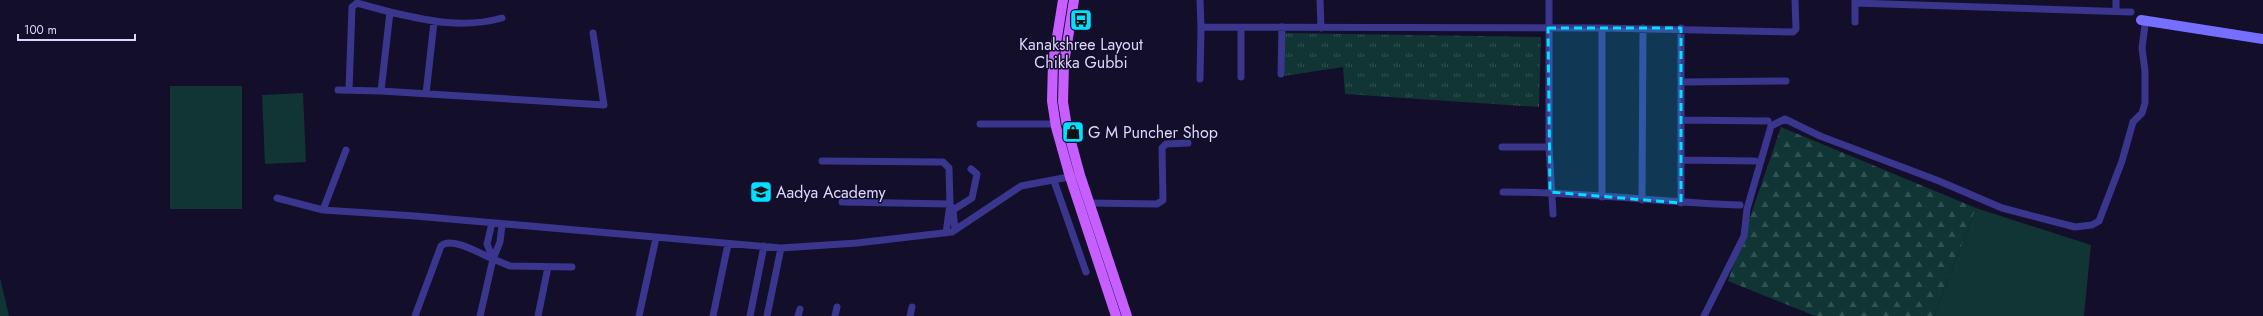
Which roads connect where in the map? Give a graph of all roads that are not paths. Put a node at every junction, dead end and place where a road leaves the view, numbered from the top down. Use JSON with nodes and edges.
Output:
{"nodes":[{"id":1,"x":1063,"y":0,"type":"edge"},
{"id":2,"x":1074,"y":0,"type":"edge"},
{"id":3,"x":1200,"y":0,"type":"edge"},
{"id":4,"x":1320,"y":0,"type":"edge"},
{"id":5,"x":1549,"y":0,"type":"edge"},
{"id":6,"x":1795,"y":0,"type":"edge"},
{"id":7,"x":2116,"y":0,"type":"edge"},
{"id":8,"x":1855,"y":1,"type":"edge"},
{"id":9,"x":1907,"y":2,"type":"edge"},
{"id":10,"x":2116,"y":11,"type":"junction"},
{"id":11,"x":390,"y":12,"type":"junction"},
{"id":12,"x":2131,"y":12,"type":"dead end"},
{"id":13,"x":502,"y":18,"type":"dead end"},
{"id":14,"x":434,"y":22,"type":"junction"},
{"id":15,"x":1856,"y":22,"type":"dead end"},
{"id":16,"x":2143,"y":22,"type":"joint"},
{"id":17,"x":1201,"y":27,"type":"junction"},
{"id":18,"x":1282,"y":27,"type":"junction"},
{"id":19,"x":1241,"y":28,"type":"junction"},
{"id":20,"x":1321,"y":28,"type":"junction"},
{"id":21,"x":1548,"y":28,"type":"junction"},
{"id":22,"x":1602,"y":28,"type":"junction"},
{"id":23,"x":1643,"y":28,"type":"junction"},
{"id":24,"x":1681,"y":28,"type":"junction"},
{"id":25,"x":593,"y":33,"type":"dead end"},
{"id":26,"x":2263,"y":39,"type":"edge"},
{"id":27,"x":1281,"y":74,"type":"dead end"},
{"id":28,"x":1241,"y":77,"type":"dead end"},
{"id":29,"x":1200,"y":79,"type":"dead end"},
{"id":30,"x":1786,"y":81,"type":"dead end"},
{"id":31,"x":1682,"y":82,"type":"junction"},
{"id":32,"x":338,"y":90,"type":"dead end"},
{"id":33,"x":349,"y":90,"type":"junction"},
{"id":34,"x":381,"y":91,"type":"junction"},
{"id":35,"x":426,"y":94,"type":"junction"},
{"id":36,"x":1681,"y":120,"type":"junction"},
{"id":37,"x":1768,"y":121,"type":"dead end"},
{"id":38,"x":980,"y":124,"type":"dead end"},
{"id":39,"x":1056,"y":124,"type":"junction"},
{"id":40,"x":1188,"y":143,"type":"dead end"},
{"id":41,"x":1502,"y":147,"type":"dead end"},
{"id":42,"x":1549,"y":147,"type":"junction"},
{"id":43,"x":346,"y":150,"type":"dead end"},
{"id":44,"x":1682,"y":160,"type":"junction"},
{"id":45,"x":822,"y":161,"type":"dead end"},
{"id":46,"x":1755,"y":161,"type":"dead end"},
{"id":47,"x":971,"y":169,"type":"dead end"},
{"id":48,"x":1075,"y":176,"type":"junction"},
{"id":49,"x":1054,"y":181,"type":"junction"},
{"id":50,"x":1504,"y":192,"type":"dead end"},
{"id":51,"x":1550,"y":192,"type":"junction"},
{"id":52,"x":1602,"y":197,"type":"junction"},
{"id":53,"x":277,"y":198,"type":"dead end"},
{"id":54,"x":1642,"y":200,"type":"junction"},
{"id":55,"x":842,"y":202,"type":"dead end"},
{"id":56,"x":1089,"y":203,"type":"junction"},
{"id":57,"x":1681,"y":203,"type":"junction"},
{"id":58,"x":1740,"y":205,"type":"dead end"},
{"id":59,"x":951,"y":207,"type":"junction"},
{"id":60,"x":323,"y":210,"type":"junction"},
{"id":61,"x":1553,"y":214,"type":"dead end"},
{"id":62,"x":492,"y":223,"type":"junction"},
{"id":63,"x":502,"y":224,"type":"junction"},
{"id":64,"x":955,"y":230,"type":"junction"},
{"id":65,"x":946,"y":233,"type":"junction"},
{"id":66,"x":656,"y":238,"type":"junction"},
{"id":67,"x":728,"y":244,"type":"junction"},
{"id":68,"x":764,"y":246,"type":"junction"},
{"id":69,"x":781,"y":248,"type":"junction"},
{"id":70,"x":493,"y":259,"type":"junction"},
{"id":71,"x":548,"y":267,"type":"junction"},
{"id":72,"x":572,"y":267,"type":"dead end"},
{"id":73,"x":1086,"y":272,"type":"dead end"},
{"id":74,"x":837,"y":307,"type":"dead end"},
{"id":75,"x":912,"y":307,"type":"dead end"},
{"id":76,"x":415,"y":316,"type":"edge"},
{"id":77,"x":480,"y":316,"type":"edge"},
{"id":78,"x":538,"y":316,"type":"edge"},
{"id":79,"x":640,"y":316,"type":"edge"},
{"id":80,"x":713,"y":316,"type":"edge"},
{"id":81,"x":750,"y":316,"type":"edge"},
{"id":82,"x":768,"y":316,"type":"edge"},
{"id":83,"x":835,"y":316,"type":"edge"},
{"id":84,"x":910,"y":316,"type":"edge"},
{"id":85,"x":1116,"y":316,"type":"edge"},
{"id":86,"x":1127,"y":316,"type":"edge"},
{"id":87,"x":1704,"y":316,"type":"edge"}],
"edges":[{"from":1,"to":39,"type":"main road"},
{"from":2,"to":48,"type":"main road"},
{"from":3,"to":17,"type":"street"},
{"from":4,"to":20,"type":"street"},
{"from":5,"to":21,"type":"street"},
{"from":6,"to":24,"type":"street"},
{"from":7,"to":10,"type":"street"},
{"from":8,"to":9,"type":"street"},
{"from":8,"to":15,"type":"street"},
{"from":9,"to":10,"type":"street"},
{"from":10,"to":12,"type":"street"},
{"from":11,"to":14,"type":"street"},
{"from":11,"to":33,"type":"street"},
{"from":11,"to":34,"type":"street"},
{"from":13,"to":14,"type":"street"},
{"from":14,"to":35,"type":"street"},
{"from":16,"to":26,"type":"street"},
{"from":16,"to":87,"type":"street"},
{"from":17,"to":19,"type":"street"},
{"from":17,"to":29,"type":"street"},
{"from":18,"to":19,"type":"street"},
{"from":18,"to":20,"type":"street"},
{"from":18,"to":27,"type":"street"},
{"from":19,"to":28,"type":"street"},
{"from":20,"to":21,"type":"street"},
{"from":21,"to":22,"type":"street"},
{"from":21,"to":42,"type":"street"},
{"from":22,"to":23,"type":"street"},
{"from":22,"to":52,"type":"street"},
{"from":23,"to":24,"type":"street"},
{"from":23,"to":54,"type":"street"},
{"from":24,"to":31,"type":"street"},
{"from":25,"to":35,"type":"street"},
{"from":30,"to":31,"type":"street"},
{"from":31,"to":36,"type":"street"},
{"from":32,"to":33,"type":"street"},
{"from":33,"to":34,"type":"street"},
{"from":34,"to":35,"type":"street"},
{"from":36,"to":37,"type":"street"},
{"from":36,"to":44,"type":"street"},
{"from":38,"to":39,"type":"street"},
{"from":39,"to":48,"type":"main road"},
{"from":40,"to":56,"type":"street"},
{"from":41,"to":42,"type":"street"},
{"from":42,"to":51,"type":"street"},
{"from":43,"to":60,"type":"street"},
{"from":44,"to":46,"type":"street"},
{"from":44,"to":57,"type":"street"},
{"from":45,"to":59,"type":"street"},
{"from":47,"to":59,"type":"street"},
{"from":48,"to":49,"type":"street"},
{"from":48,"to":56,"type":"main road"},
{"from":48,"to":85,"type":"main road"},
{"from":49,"to":64,"type":"street"},
{"from":49,"to":73,"type":"street"},
{"from":50,"to":51,"type":"street"},
{"from":51,"to":52,"type":"street"},
{"from":51,"to":61,"type":"street"},
{"from":52,"to":54,"type":"street"},
{"from":53,"to":60,"type":"street"},
{"from":54,"to":57,"type":"street"},
{"from":55,"to":59,"type":"street"},
{"from":56,"to":86,"type":"main road"},
{"from":57,"to":58,"type":"street"},
{"from":59,"to":64,"type":"street"},
{"from":59,"to":65,"type":"street"},
{"from":60,"to":62,"type":"street"},
{"from":62,"to":63,"type":"street"},
{"from":62,"to":70,"type":"street"},
{"from":63,"to":66,"type":"street"},
{"from":63,"to":70,"type":"street"},
{"from":64,"to":65,"type":"street"},
{"from":65,"to":69,"type":"street"},
{"from":66,"to":67,"type":"street"},
{"from":66,"to":79,"type":"street"},
{"from":67,"to":68,"type":"street"},
{"from":67,"to":80,"type":"street"},
{"from":68,"to":69,"type":"street"},
{"from":68,"to":81,"type":"street"},
{"from":69,"to":82,"type":"street"},
{"from":70,"to":71,"type":"street"},
{"from":70,"to":76,"type":"street"},
{"from":70,"to":77,"type":"street"},
{"from":71,"to":72,"type":"street"},
{"from":71,"to":78,"type":"street"},
{"from":74,"to":83,"type":"street"},
{"from":75,"to":84,"type":"street"}]}
